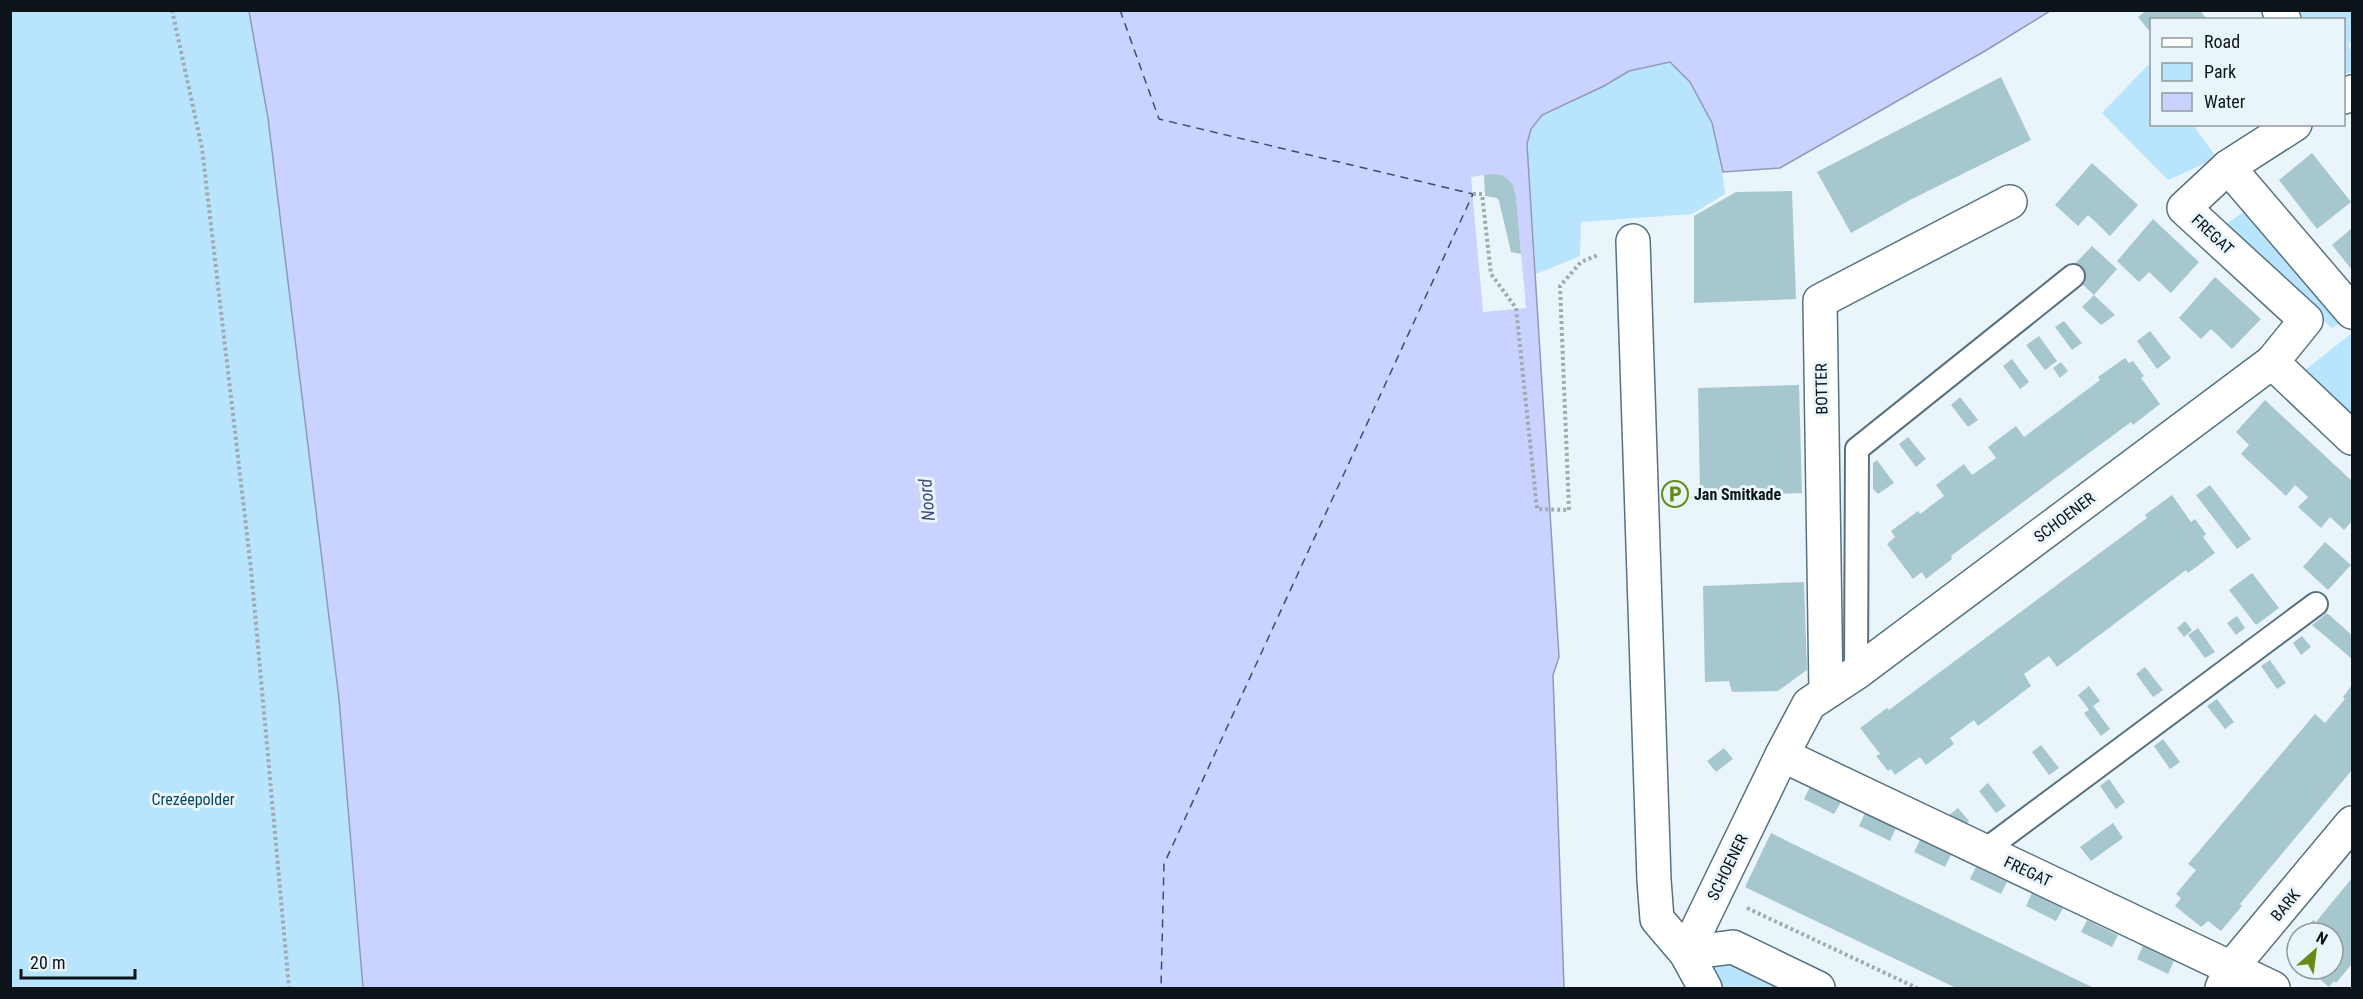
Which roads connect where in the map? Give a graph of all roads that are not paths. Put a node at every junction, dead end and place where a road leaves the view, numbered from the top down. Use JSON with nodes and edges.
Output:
{"nodes":[{"id":1,"x":2292,"y":126,"type":"edge"},
{"id":2,"x":2228,"y":167,"type":"junction"},
{"id":3,"x":2010,"y":202,"type":"dead end"},
{"id":4,"x":1633,"y":241,"type":"road end"},
{"id":5,"x":2073,"y":276,"type":"dead end"},
{"id":6,"x":2352,"y":312,"type":"edge"},
{"id":7,"x":2272,"y":362,"type":"junction"},
{"id":8,"x":2352,"y":438,"type":"edge"},
{"id":9,"x":2316,"y":604,"type":"dead end"},
{"id":10,"x":1856,"y":673,"type":"junction"},
{"id":11,"x":1826,"y":692,"type":"junction"},
{"id":12,"x":1782,"y":754,"type":"junction"},
{"id":13,"x":2352,"y":823,"type":"edge"},
{"id":14,"x":1984,"y":851,"type":"junction"},
{"id":15,"x":1686,"y":953,"type":"junction"},
{"id":16,"x":2227,"y":978,"type":"edge"},
{"id":17,"x":1705,"y":988,"type":"edge"},
{"id":18,"x":1818,"y":988,"type":"edge"},
{"id":19,"x":2273,"y":988,"type":"edge"}],
"edges":[{"from":1,"to":2,"type":"street"},
{"from":2,"to":6,"type":"street"},
{"from":2,"to":7,"type":"street","name":"FREGAT"},
{"from":3,"to":11,"type":"street","name":"BOTTER"},
{"from":4,"to":15,"type":"street"},
{"from":5,"to":10,"type":"lane"},
{"from":7,"to":8,"type":"street"},
{"from":7,"to":10,"type":"street","name":"SCHOENER"},
{"from":9,"to":14,"type":"lane"},
{"from":10,"to":11,"type":"street","name":"SCHOENER"},
{"from":11,"to":12,"type":"street","name":"SCHOENER"},
{"from":12,"to":14,"type":"street","name":"FREGAT"},
{"from":12,"to":15,"type":"street","name":"SCHOENER"},
{"from":13,"to":16,"type":"street","name":"BARK"},
{"from":14,"to":16,"type":"street","name":"FREGAT"},
{"from":15,"to":17,"type":"street"},
{"from":15,"to":18,"type":"street"},
{"from":16,"to":19,"type":"street","name":"FREGAT"}]}
